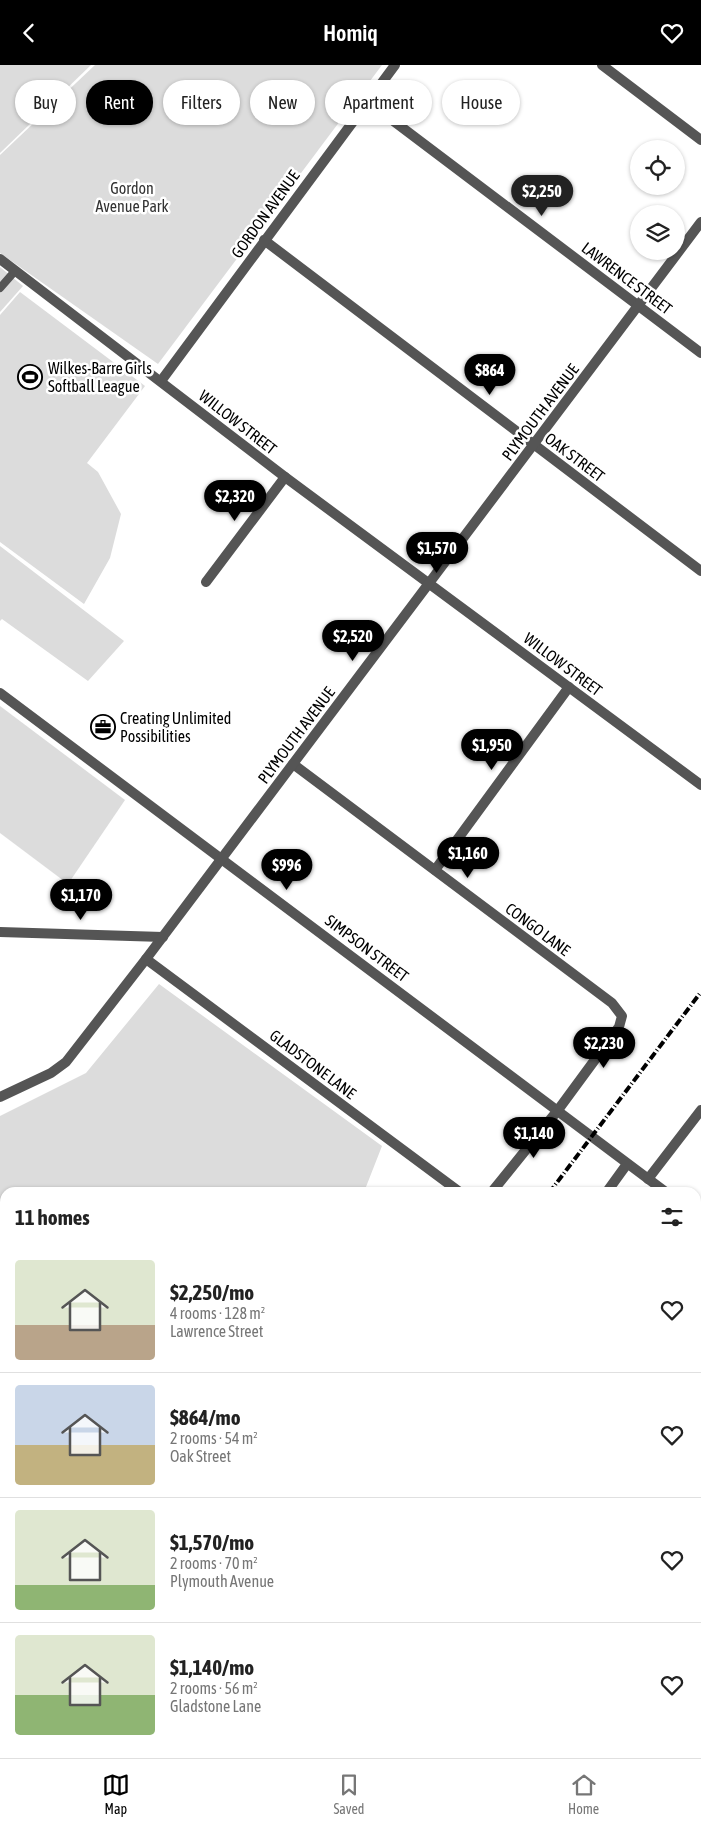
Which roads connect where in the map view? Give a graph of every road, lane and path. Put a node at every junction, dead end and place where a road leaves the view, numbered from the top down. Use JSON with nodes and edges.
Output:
{"nodes":[{"id":1,"x":395,"y":65,"type":"edge"},
{"id":2,"x":602,"y":65,"type":"edge"},
{"id":3,"x":383,"y":80,"type":"edge"},
{"id":4,"x":349,"y":125,"type":"edge"},
{"id":5,"x":399,"y":125,"type":"edge"},
{"id":6,"x":701,"y":140,"type":"edge"},
{"id":7,"x":701,"y":222,"type":"edge"},
{"id":8,"x":264,"y":241,"type":"junction"},
{"id":9,"x":0,"y":259,"type":"edge"},
{"id":10,"x":15,"y":271,"type":"junction"},
{"id":11,"x":0,"y":288,"type":"edge"},
{"id":12,"x":639,"y":306,"type":"junction"},
{"id":13,"x":701,"y":353,"type":"edge"},
{"id":14,"x":160,"y":381,"type":"junction"},
{"id":15,"x":534,"y":445,"type":"junction"},
{"id":16,"x":285,"y":477,"type":"junction"},
{"id":17,"x":701,"y":571,"type":"edge"},
{"id":18,"x":206,"y":582,"type":"dead end"},
{"id":19,"x":428,"y":583,"type":"junction"},
{"id":20,"x":569,"y":687,"type":"junction"},
{"id":21,"x":0,"y":693,"type":"edge"},
{"id":22,"x":293,"y":764,"type":"junction"},
{"id":23,"x":701,"y":785,"type":"edge"},
{"id":24,"x":222,"y":858,"type":"junction"},
{"id":25,"x":434,"y":870,"type":"junction"},
{"id":26,"x":0,"y":933,"type":"edge"},
{"id":27,"x":163,"y":937,"type":"junction"},
{"id":28,"x":146,"y":959,"type":"junction"},
{"id":29,"x":0,"y":1097,"type":"edge"},
{"id":30,"x":558,"y":1110,"type":"junction"},
{"id":31,"x":701,"y":1110,"type":"edge"},
{"id":32,"x":627,"y":1164,"type":"junction"},
{"id":33,"x":648,"y":1179,"type":"junction"},
{"id":34,"x":453,"y":1187,"type":"edge"},
{"id":35,"x":496,"y":1187,"type":"edge"},
{"id":36,"x":610,"y":1187,"type":"edge"},
{"id":37,"x":659,"y":1187,"type":"edge"}],
"edges":[{"from":1,"to":3,"type":"street","name":"GORDON AVENUE"},
{"from":2,"to":6,"type":"street"},
{"from":4,"to":8,"type":"street","name":"GORDON AVENUE"},
{"from":5,"to":12,"type":"street","name":"LAWRENCE STREET"},
{"from":7,"to":12,"type":"street","name":"PLYMOUTH AVENUE"},
{"from":8,"to":14,"type":"street","name":"GORDON AVENUE"},
{"from":8,"to":15,"type":"street","name":"OAK STREET"},
{"from":9,"to":10,"type":"street","name":"WILLOW STREET"},
{"from":10,"to":11,"type":"lane"},
{"from":10,"to":14,"type":"street","name":"WILLOW STREET"},
{"from":12,"to":13,"type":"street","name":"LAWRENCE STREET"},
{"from":12,"to":15,"type":"street","name":"PLYMOUTH AVENUE"},
{"from":14,"to":16,"type":"street","name":"WILLOW STREET"},
{"from":15,"to":17,"type":"street","name":"OAK STREET"},
{"from":15,"to":19,"type":"street","name":"PLYMOUTH AVENUE"},
{"from":16,"to":18,"type":"street"},
{"from":16,"to":19,"type":"street","name":"WILLOW STREET"},
{"from":19,"to":20,"type":"street","name":"WILLOW STREET"},
{"from":19,"to":22,"type":"street","name":"PLYMOUTH AVENUE"},
{"from":20,"to":23,"type":"street","name":"WILLOW STREET"},
{"from":20,"to":25,"type":"street"},
{"from":21,"to":24,"type":"street","name":"SIMPSON STREET"},
{"from":22,"to":24,"type":"street","name":"PLYMOUTH AVENUE"},
{"from":22,"to":25,"type":"street","name":"CONGO LANE"},
{"from":24,"to":27,"type":"street","name":"PLYMOUTH AVENUE"},
{"from":24,"to":30,"type":"street","name":"SIMPSON STREET"},
{"from":25,"to":30,"type":"street","name":"CONGO LANE"},
{"from":26,"to":27,"type":"street"},
{"from":27,"to":28,"type":"street","name":"PLYMOUTH AVENUE"},
{"from":28,"to":29,"type":"street","name":"PLYMOUTH AVENUE"},
{"from":28,"to":34,"type":"street","name":"GLADSTONE LANE"},
{"from":30,"to":32,"type":"street","name":"SIMPSON STREET"},
{"from":30,"to":35,"type":"street"},
{"from":31,"to":33,"type":"street"},
{"from":32,"to":33,"type":"street","name":"SIMPSON STREET"},
{"from":32,"to":36,"type":"street"},
{"from":33,"to":37,"type":"street","name":"SIMPSON STREET"}]}
